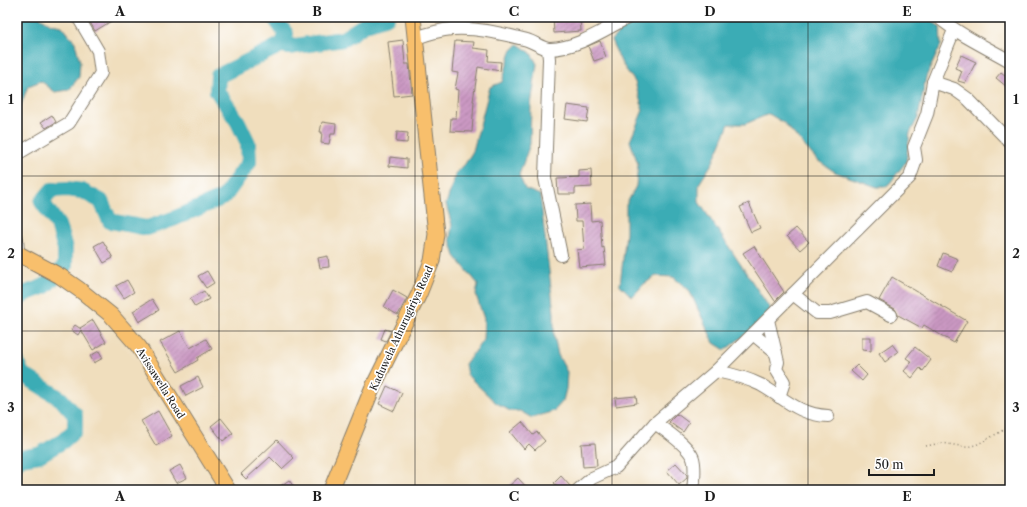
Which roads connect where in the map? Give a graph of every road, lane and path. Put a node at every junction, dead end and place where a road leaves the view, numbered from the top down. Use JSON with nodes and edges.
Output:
{"nodes":[{"id":1,"x":78,"y":17,"type":"edge"},
{"id":2,"x":413,"y":17,"type":"edge"},
{"id":3,"x":629,"y":17,"type":"edge"},
{"id":4,"x":938,"y":17,"type":"edge"},
{"id":5,"x":954,"y":30,"type":"junction"},
{"id":6,"x":416,"y":36,"type":"junction"},
{"id":7,"x":548,"y":49,"type":"junction"},
{"id":8,"x":1010,"y":61,"type":"edge"},
{"id":9,"x":933,"y":82,"type":"junction"},
{"id":10,"x":1010,"y":142,"type":"edge"},
{"id":11,"x":17,"y":154,"type":"edge"},
{"id":12,"x":17,"y":248,"type":"edge"},
{"id":13,"x":561,"y":255,"type":"dead end"},
{"id":14,"x":793,"y":294,"type":"junction"},
{"id":15,"x":891,"y":315,"type":"dead end"},
{"id":16,"x":768,"y":320,"type":"junction"},
{"id":17,"x":753,"y":334,"type":"junction"},
{"id":18,"x":776,"y":353,"type":"junction"},
{"id":19,"x":716,"y":371,"type":"junction"},
{"id":20,"x":779,"y":397,"type":"junction"},
{"id":21,"x":828,"y":416,"type":"dead end"},
{"id":22,"x":654,"y":423,"type":"junction"},
{"id":23,"x":1010,"y":426,"type":"edge"},
{"id":24,"x":1002,"y":431,"type":"junction"},
{"id":25,"x":1010,"y":434,"type":"edge"},
{"id":26,"x":926,"y":446,"type":"dead end"},
{"id":27,"x":228,"y":490,"type":"edge"},
{"id":28,"x":332,"y":490,"type":"edge"},
{"id":29,"x":578,"y":490,"type":"edge"},
{"id":30,"x":692,"y":490,"type":"edge"}],
"edges":[{"from":1,"to":11,"type":"street"},
{"from":2,"to":6,"type":"main road","name":"Kaduwela Athurugiriya Road"},
{"from":3,"to":7,"type":"street"},
{"from":4,"to":5,"type":"street"},
{"from":5,"to":8,"type":"street"},
{"from":5,"to":9,"type":"street"},
{"from":6,"to":7,"type":"street"},
{"from":6,"to":28,"type":"main road","name":"Kaduwela Athurugiriya Road"},
{"from":7,"to":13,"type":"street"},
{"from":9,"to":10,"type":"street"},
{"from":9,"to":14,"type":"street"},
{"from":12,"to":27,"type":"main road","name":"Avissawella Road"},
{"from":14,"to":15,"type":"street"},
{"from":14,"to":16,"type":"street"},
{"from":16,"to":17,"type":"street"},
{"from":16,"to":18,"type":"street"},
{"from":17,"to":18,"type":"street"},
{"from":17,"to":19,"type":"street"},
{"from":18,"to":20,"type":"street"},
{"from":19,"to":20,"type":"street"},
{"from":19,"to":22,"type":"street"},
{"from":20,"to":21,"type":"street"},
{"from":22,"to":29,"type":"street"},
{"from":22,"to":30,"type":"street"},
{"from":23,"to":24,"type":"path"},
{"from":24,"to":25,"type":"path"},
{"from":24,"to":26,"type":"path"}]}
